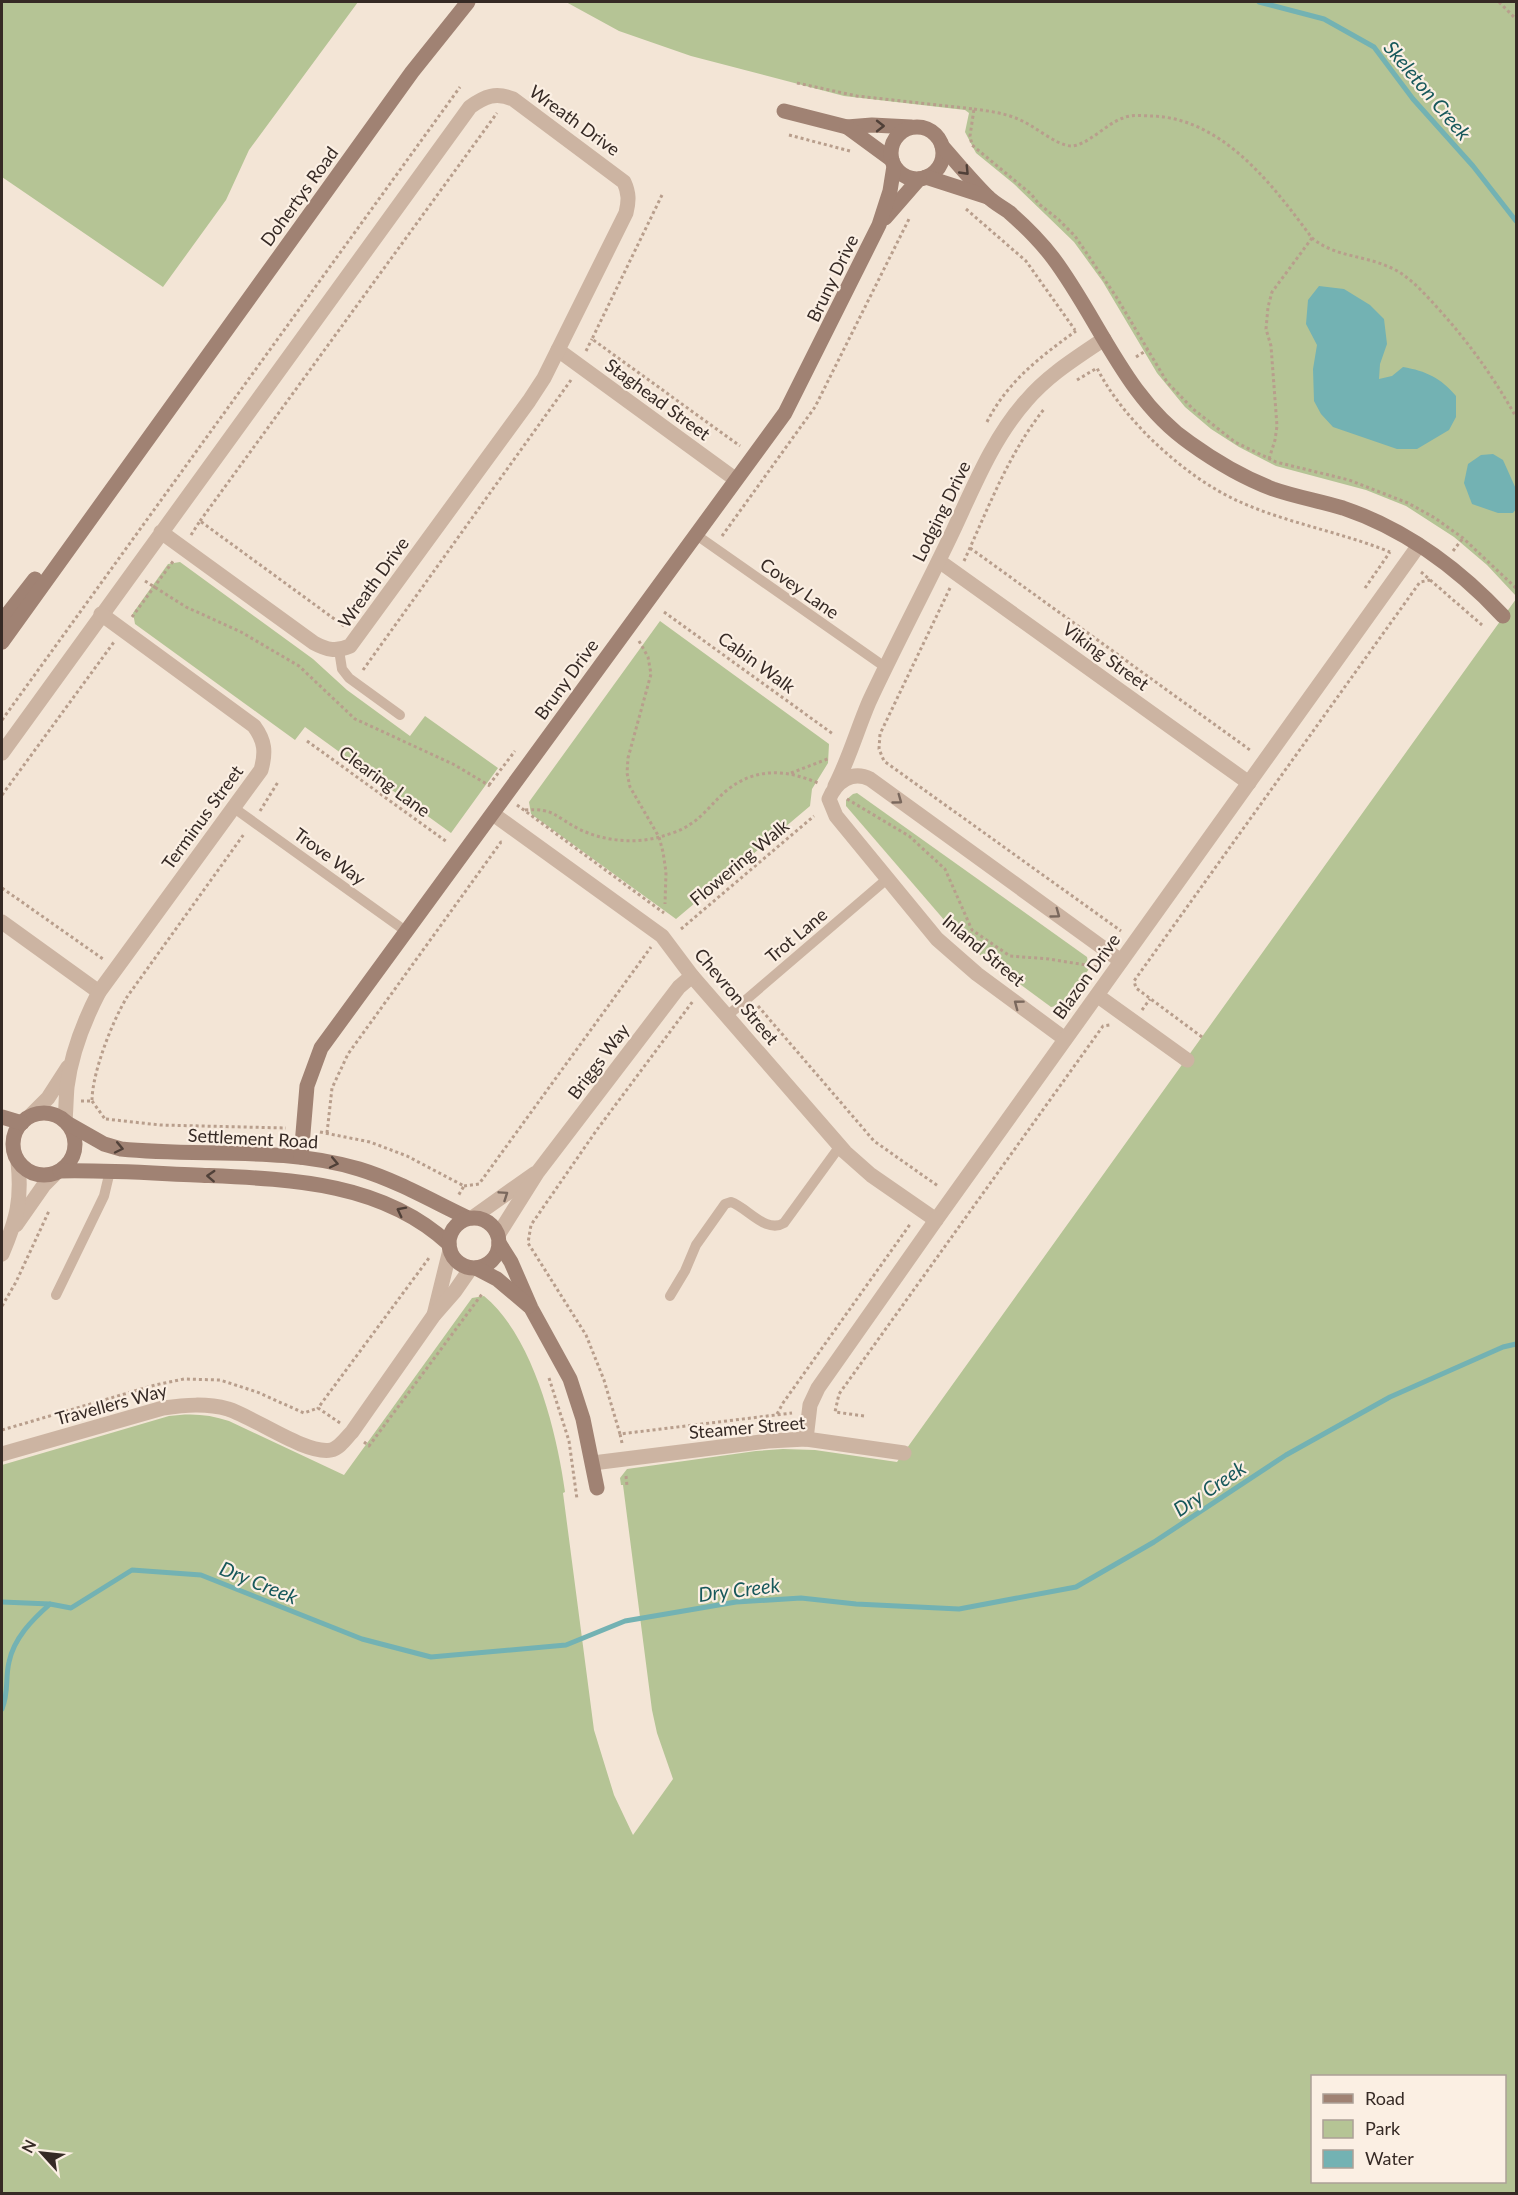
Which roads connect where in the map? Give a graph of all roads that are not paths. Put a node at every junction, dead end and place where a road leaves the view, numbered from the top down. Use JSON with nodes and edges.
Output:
{"nodes":[{"id":1,"x":468,"y":2,"type":"edge"},
{"id":2,"x":784,"y":111,"type":"dead end"},
{"id":3,"x":847,"y":127,"type":"junction"},
{"id":4,"x":912,"y":127,"type":"junction"},
{"id":5,"x":942,"y":146,"type":"junction"},
{"id":6,"x":893,"y":163,"type":"junction"},
{"id":7,"x":922,"y":178,"type":"junction"},
{"id":8,"x":988,"y":197,"type":"junction"},
{"id":9,"x":879,"y":225,"type":"junction"},
{"id":10,"x":1104,"y":339,"type":"junction"},
{"id":11,"x":558,"y":350,"type":"junction"},
{"id":12,"x":166,"y":416,"type":"junction"},
{"id":13,"x":735,"y":479,"type":"junction"},
{"id":14,"x":161,"y":532,"type":"junction"},
{"id":15,"x":695,"y":534,"type":"junction"},
{"id":16,"x":1419,"y":545,"type":"junction"},
{"id":17,"x":939,"y":561,"type":"junction"},
{"id":18,"x":101,"y":614,"type":"junction"},
{"id":19,"x":1503,"y":616,"type":"dead end"},
{"id":20,"x":2,"y":621,"type":"edge"},
{"id":21,"x":2,"y":642,"type":"edge"},
{"id":22,"x":339,"y":651,"type":"junction"},
{"id":23,"x":885,"y":667,"type":"junction"},
{"id":24,"x":399,"y":715,"type":"dead end"},
{"id":25,"x":855,"y":733,"type":"junction"},
{"id":26,"x":2,"y":753,"type":"edge"},
{"id":27,"x":855,"y":777,"type":"junction"},
{"id":28,"x":1249,"y":783,"type":"junction"},
{"id":29,"x":833,"y":790,"type":"junction"},
{"id":30,"x":234,"y":808,"type":"junction"},
{"id":31,"x":493,"y":814,"type":"junction"},
{"id":32,"x":887,"y":879,"type":"junction"},
{"id":33,"x":2,"y":922,"type":"edge"},
{"id":34,"x":407,"y":932,"type":"junction"},
{"id":35,"x":1121,"y":961,"type":"junction"},
{"id":36,"x":689,"y":979,"type":"junction"},
{"id":37,"x":93,"y":988,"type":"junction"},
{"id":38,"x":1098,"y":996,"type":"junction"},
{"id":39,"x":727,"y":1016,"type":"junction"},
{"id":40,"x":1065,"y":1039,"type":"junction"},
{"id":41,"x":72,"y":1059,"type":"junction"},
{"id":42,"x":1186,"y":1060,"type":"dead end"},
{"id":43,"x":2,"y":1117,"type":"edge"},
{"id":44,"x":26,"y":1120,"type":"junction"},
{"id":45,"x":66,"y":1122,"type":"junction"},
{"id":46,"x":840,"y":1146,"type":"junction"},
{"id":47,"x":2,"y":1147,"type":"edge"},
{"id":48,"x":301,"y":1157,"type":"junction"},
{"id":49,"x":16,"y":1159,"type":"junction"},
{"id":50,"x":110,"y":1171,"type":"junction"},
{"id":51,"x":57,"y":1172,"type":"junction"},
{"id":52,"x":537,"y":1173,"type":"junction"},
{"id":53,"x":470,"y":1218,"type":"junction"},
{"id":54,"x":936,"y":1220,"type":"junction"},
{"id":55,"x":12,"y":1230,"type":"junction"},
{"id":56,"x":499,"y":1239,"type":"junction"},
{"id":57,"x":449,"y":1247,"type":"junction"},
{"id":58,"x":2,"y":1254,"type":"edge"},
{"id":59,"x":473,"y":1268,"type":"junction"},
{"id":60,"x":56,"y":1295,"type":"dead end"},
{"id":61,"x":670,"y":1296,"type":"dead end"},
{"id":62,"x":531,"y":1308,"type":"junction"},
{"id":63,"x":434,"y":1315,"type":"junction"},
{"id":64,"x":806,"y":1439,"type":"junction"},
{"id":65,"x":904,"y":1453,"type":"dead end"},
{"id":66,"x":2,"y":1454,"type":"edge"},
{"id":67,"x":593,"y":1463,"type":"junction"},
{"id":68,"x":597,"y":1488,"type":"dead end"}],
"edges":[{"from":1,"to":12,"type":"street","name":"Dohertys Road"},
{"from":2,"to":3,"type":"street"},
{"from":3,"to":4,"type":"street","one_way":true},
{"from":3,"to":6,"type":"street"},
{"from":4,"to":5,"type":"street"},
{"from":4,"to":6,"type":"street"},
{"from":5,"to":7,"type":"street"},
{"from":5,"to":8,"type":"street","one_way":true},
{"from":6,"to":7,"type":"street"},
{"from":6,"to":9,"type":"street","name":"Bruny Drive"},
{"from":7,"to":8,"type":"street"},
{"from":7,"to":9,"type":"street","name":"Bruny Drive"},
{"from":8,"to":10,"type":"street"},
{"from":9,"to":13,"type":"street","name":"Bruny Drive"},
{"from":10,"to":16,"type":"street"},
{"from":10,"to":17,"type":"street","name":"Lodging Drive"},
{"from":11,"to":13,"type":"street","name":"Staghead Street"},
{"from":11,"to":14,"type":"street","name":"Wreath Drive"},
{"from":11,"to":22,"type":"street","name":"Wreath Drive"},
{"from":12,"to":20,"type":"street","name":"Dohertys Road"},
{"from":12,"to":21,"type":"street","name":"Dohertys Road"},
{"from":13,"to":15,"type":"street","name":"Bruny Drive"},
{"from":14,"to":18,"type":"street","name":"Wreath Drive"},
{"from":14,"to":22,"type":"street","name":"Wreath Drive"},
{"from":15,"to":23,"type":"lane","name":"Covey Lane"},
{"from":15,"to":31,"type":"street","name":"Bruny Drive"},
{"from":16,"to":19,"type":"street"},
{"from":16,"to":28,"type":"street","name":"Blazon Drive"},
{"from":17,"to":23,"type":"street","name":"Lodging Drive"},
{"from":17,"to":28,"type":"street","name":"Viking Street"},
{"from":18,"to":26,"type":"street","name":"Wreath Drive"},
{"from":18,"to":30,"type":"street","name":"Terminus Street"},
{"from":22,"to":24,"type":"lane","name":"Wreath Drive"},
{"from":23,"to":25,"type":"street","name":"Lodging Drive"},
{"from":25,"to":27,"type":"street"},
{"from":25,"to":29,"type":"street","name":"Lodging Drive"},
{"from":27,"to":29,"type":"street"},
{"from":27,"to":35,"type":"street","one_way":true},
{"from":28,"to":35,"type":"street","name":"Blazon Drive"},
{"from":29,"to":32,"type":"street","name":"Inland Street"},
{"from":30,"to":34,"type":"lane","name":"Trove Way"},
{"from":30,"to":37,"type":"street","name":"Terminus Street"},
{"from":31,"to":34,"type":"street","name":"Bruny Drive"},
{"from":31,"to":36,"type":"street","name":"Chevron Street"},
{"from":32,"to":39,"type":"lane","name":"Trot Lane"},
{"from":40,"to":32,"type":"street","name":"Inland Street","one_way":true},
{"from":33,"to":37,"type":"street"},
{"from":34,"to":48,"type":"street","name":"Bruny Drive"},
{"from":35,"to":38,"type":"street","name":"Blazon Drive"},
{"from":36,"to":39,"type":"street","name":"Chevron Street"},
{"from":36,"to":52,"type":"street","name":"Briggs Way"},
{"from":37,"to":41,"type":"street","name":"Terminus Street"},
{"from":38,"to":40,"type":"street","name":"Blazon Drive"},
{"from":38,"to":42,"type":"street"},
{"from":39,"to":46,"type":"street","name":"Chevron Street"},
{"from":40,"to":54,"type":"street","name":"Blazon Drive"},
{"from":41,"to":44,"type":"street","name":"Terminus Street"},
{"from":41,"to":45,"type":"street","name":"Terminus Street"},
{"from":43,"to":44,"type":"street"},
{"from":44,"to":45,"type":"street"},
{"from":44,"to":49,"type":"street"},
{"from":45,"to":48,"type":"street","name":"Settlement Road","one_way":true},
{"from":45,"to":51,"type":"street"},
{"from":46,"to":54,"type":"street","name":"Chevron Street"},
{"from":46,"to":61,"type":"lane"},
{"from":47,"to":49,"type":"street"},
{"from":48,"to":53,"type":"street","name":"Settlement Road","one_way":true},
{"from":49,"to":51,"type":"street"},
{"from":49,"to":55,"type":"street"},
{"from":50,"to":51,"type":"street"},
{"from":57,"to":50,"type":"street","one_way":true},
{"from":50,"to":60,"type":"lane"},
{"from":51,"to":55,"type":"street"},
{"from":53,"to":52,"type":"street","name":"Briggs Way","one_way":true},
{"from":52,"to":56,"type":"street","name":"Briggs Way"},
{"from":53,"to":56,"type":"street"},
{"from":53,"to":57,"type":"street"},
{"from":54,"to":64,"type":"street","name":"Blazon Drive"},
{"from":55,"to":58,"type":"street"},
{"from":56,"to":59,"type":"street"},
{"from":56,"to":62,"type":"street"},
{"from":57,"to":59,"type":"street"},
{"from":57,"to":63,"type":"street"},
{"from":59,"to":62,"type":"street"},
{"from":59,"to":63,"type":"street"},
{"from":62,"to":67,"type":"street"},
{"from":63,"to":66,"type":"street","name":"Travellers Way"},
{"from":64,"to":65,"type":"street","name":"Steamer Street"},
{"from":64,"to":67,"type":"street","name":"Steamer Street"},
{"from":67,"to":68,"type":"street"}]}
